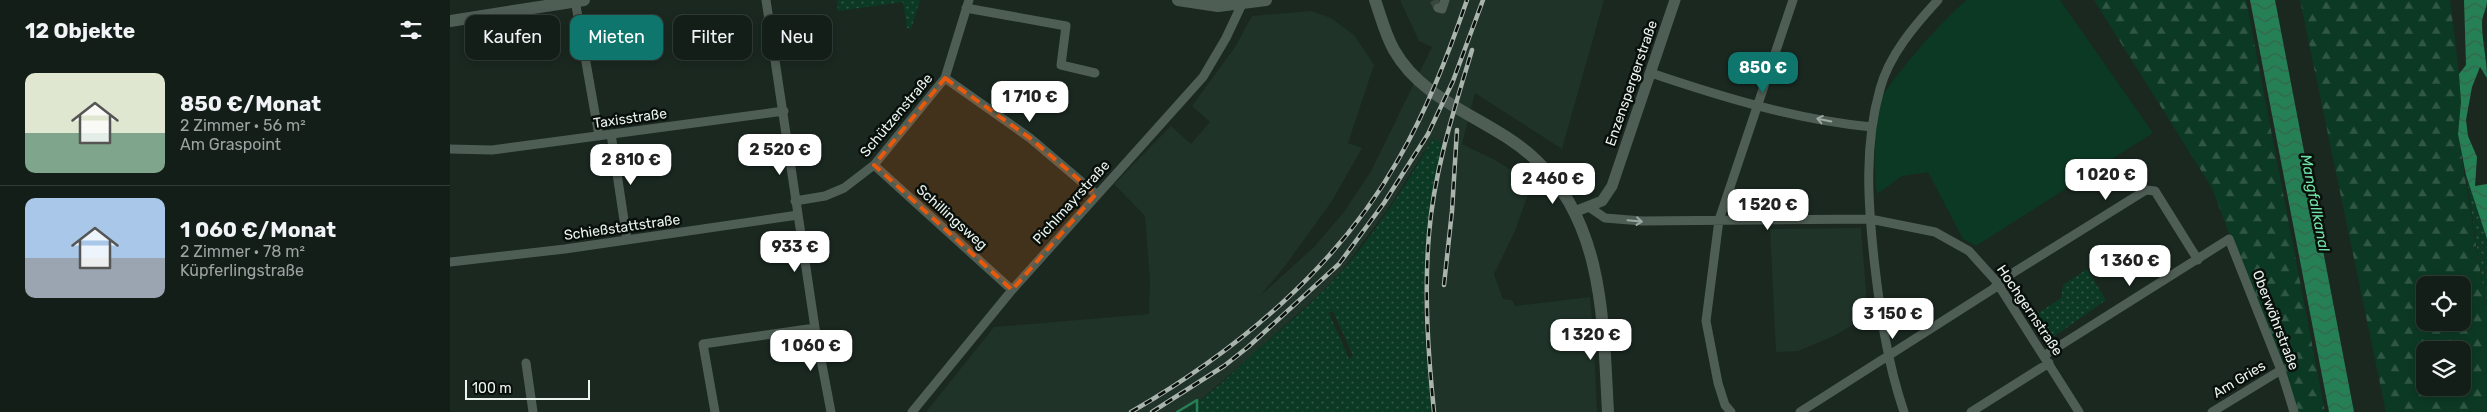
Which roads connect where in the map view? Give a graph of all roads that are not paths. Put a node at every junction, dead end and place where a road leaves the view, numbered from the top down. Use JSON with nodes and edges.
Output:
{"nodes":[{"id":1,"x":578,"y":0,"type":"edge"},
{"id":2,"x":766,"y":0,"type":"edge"},
{"id":3,"x":1178,"y":0,"type":"edge"},
{"id":4,"x":1266,"y":0,"type":"edge"},
{"id":5,"x":1375,"y":0,"type":"edge"},
{"id":6,"x":1445,"y":0,"type":"edge"},
{"id":7,"x":1675,"y":0,"type":"edge"},
{"id":8,"x":1793,"y":0,"type":"edge"},
{"id":9,"x":1938,"y":0,"type":"edge"},
{"id":10,"x":1242,"y":2,"type":"edge"},
{"id":11,"x":968,"y":4,"type":"edge"},
{"id":12,"x":1438,"y":8,"type":"dead end"},
{"id":13,"x":450,"y":21,"type":"edge"},
{"id":14,"x":1095,"y":72,"type":"dead end"},
{"id":15,"x":1651,"y":73,"type":"junction"},
{"id":16,"x":945,"y":78,"type":"junction"},
{"id":17,"x":1757,"y":105,"type":"junction"},
{"id":18,"x":784,"y":111,"type":"junction"},
{"id":19,"x":1872,"y":128,"type":"junction"},
{"id":20,"x":612,"y":134,"type":"junction"},
{"id":21,"x":599,"y":136,"type":"junction"},
{"id":22,"x":450,"y":149,"type":"edge"},
{"id":23,"x":874,"y":165,"type":"junction"},
{"id":24,"x":1096,"y":194,"type":"junction"},
{"id":25,"x":795,"y":200,"type":"junction"},
{"id":26,"x":1589,"y":207,"type":"junction"},
{"id":27,"x":1574,"y":212,"type":"junction"},
{"id":28,"x":798,"y":215,"type":"junction"},
{"id":29,"x":1870,"y":219,"type":"junction"},
{"id":30,"x":1719,"y":220,"type":"junction"},
{"id":31,"x":627,"y":240,"type":"junction"},
{"id":32,"x":2198,"y":260,"type":"junction"},
{"id":33,"x":450,"y":262,"type":"edge"},
{"id":34,"x":1998,"y":284,"type":"junction"},
{"id":35,"x":1012,"y":290,"type":"junction"},
{"id":36,"x":815,"y":328,"type":"junction"},
{"id":37,"x":1888,"y":358,"type":"junction"},
{"id":38,"x":2047,"y":359,"type":"junction"},
{"id":39,"x":526,"y":363,"type":"dead end"},
{"id":40,"x":2281,"y":370,"type":"junction"},
{"id":41,"x":533,"y":412,"type":"edge"},
{"id":42,"x":714,"y":412,"type":"edge"},
{"id":43,"x":831,"y":412,"type":"edge"},
{"id":44,"x":912,"y":412,"type":"edge"},
{"id":45,"x":1608,"y":412,"type":"edge"},
{"id":46,"x":1731,"y":412,"type":"edge"},
{"id":47,"x":1800,"y":412,"type":"edge"},
{"id":48,"x":1904,"y":412,"type":"edge"},
{"id":49,"x":1971,"y":412,"type":"edge"},
{"id":50,"x":2079,"y":412,"type":"edge"},
{"id":51,"x":2212,"y":412,"type":"edge"},
{"id":52,"x":2294,"y":412,"type":"edge"}],
"edges":[{"from":1,"to":13,"type":"main road"},
{"from":1,"to":21,"type":"street"},
{"from":2,"to":18,"type":"street"},
{"from":3,"to":10,"type":"main road"},
{"from":4,"to":10,"type":"main road"},
{"from":5,"to":27,"type":"main road"},
{"from":6,"to":12,"type":"street"},
{"from":7,"to":15,"type":"street","name":"Enzenspergerstraße"},
{"from":8,"to":17,"type":"street"},
{"from":9,"to":19,"type":"street"},
{"from":10,"to":24,"type":"street","name":"Pichlmayrstraße"},
{"from":11,"to":14,"type":"street"},
{"from":11,"to":16,"type":"street","name":"Schützenstraße"},
{"from":15,"to":17,"type":"street"},
{"from":15,"to":26,"type":"street","name":"Enzenspergerstraße"},
{"from":16,"to":23,"type":"street","name":"Schützenstraße"},
{"from":16,"to":24,"type":"street"},
{"from":19,"to":17,"type":"street","one_way":true},
{"from":17,"to":30,"type":"street"},
{"from":18,"to":20,"type":"street","name":"Taxisstraße"},
{"from":18,"to":25,"type":"street"},
{"from":19,"to":29,"type":"street"},
{"from":20,"to":21,"type":"street","name":"Taxisstraße"},
{"from":20,"to":31,"type":"street"},
{"from":21,"to":22,"type":"street","name":"Taxisstraße"},
{"from":23,"to":25,"type":"street","name":"Schützenstraße"},
{"from":23,"to":35,"type":"street","name":"Schillingsweg"},
{"from":24,"to":35,"type":"street","name":"Pichlmayrstraße"},
{"from":25,"to":28,"type":"street"},
{"from":26,"to":27,"type":"street","name":"Enzenspergerstraße"},
{"from":26,"to":30,"type":"street","name":"Hochgernstraße","one_way":true},
{"from":27,"to":45,"type":"main road"},
{"from":28,"to":31,"type":"street","name":"Schießstattstraße"},
{"from":28,"to":36,"type":"street"},
{"from":29,"to":30,"type":"street","name":"Hochgernstraße"},
{"from":29,"to":34,"type":"street","name":"Hochgernstraße"},
{"from":29,"to":37,"type":"street"},
{"from":30,"to":46,"type":"street"},
{"from":31,"to":33,"type":"street","name":"Schießstattstraße"},
{"from":32,"to":34,"type":"street"},
{"from":32,"to":38,"type":"street"},
{"from":32,"to":40,"type":"street","name":"Oberwöhrstraße"},
{"from":34,"to":37,"type":"street"},
{"from":34,"to":38,"type":"street","name":"Hochgernstraße"},
{"from":35,"to":44,"type":"street","name":"Pichlmayrstraße"},
{"from":36,"to":42,"type":"street"},
{"from":36,"to":43,"type":"street"},
{"from":37,"to":47,"type":"street"},
{"from":37,"to":48,"type":"street"},
{"from":38,"to":49,"type":"street"},
{"from":38,"to":50,"type":"street","name":"Hochgernstraße"},
{"from":39,"to":41,"type":"street"},
{"from":40,"to":51,"type":"street","name":"Am Gries"},
{"from":40,"to":52,"type":"street","name":"Oberwöhrstraße"}]}
